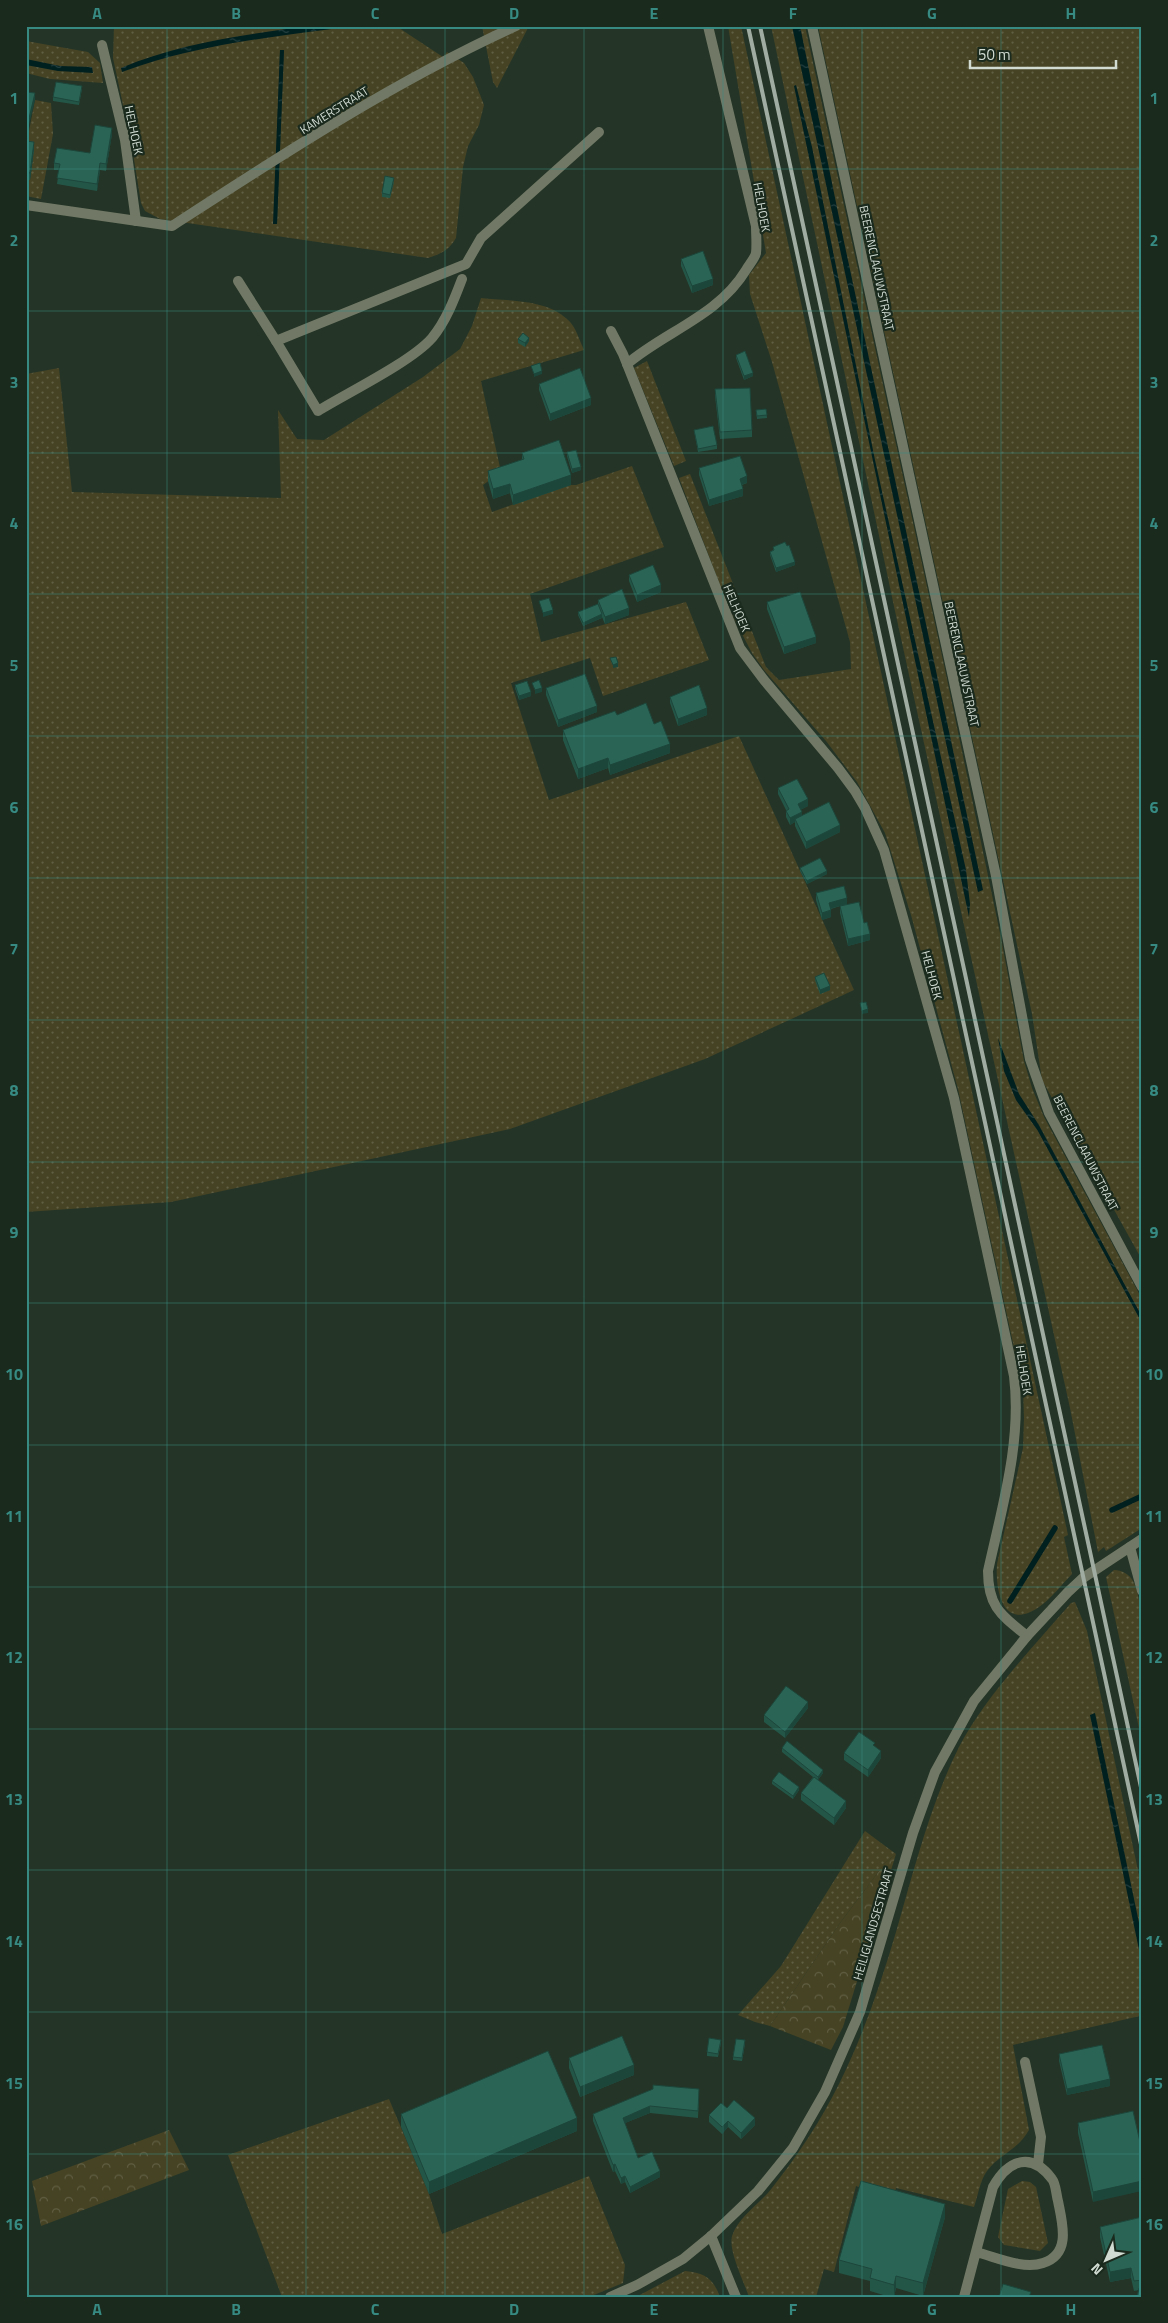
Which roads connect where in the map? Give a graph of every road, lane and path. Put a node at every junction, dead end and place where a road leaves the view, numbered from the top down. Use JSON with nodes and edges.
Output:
{"nodes":[{"id":1,"x":516,"y":26,"type":"edge"},
{"id":2,"x":708,"y":26,"type":"edge"},
{"id":3,"x":812,"y":26,"type":"edge"},
{"id":4,"x":102,"y":45,"type":"dead end"},
{"id":5,"x":599,"y":132,"type":"dead end"},
{"id":6,"x":26,"y":204,"type":"edge"},
{"id":7,"x":136,"y":221,"type":"junction"},
{"id":8,"x":462,"y":279,"type":"dead end"},
{"id":9,"x":238,"y":281,"type":"dead end"},
{"id":10,"x":611,"y":331,"type":"dead end"},
{"id":11,"x":276,"y":340,"type":"junction"},
{"id":12,"x":627,"y":364,"type":"junction"},
{"id":13,"x":1142,"y":1287,"type":"edge"},
{"id":14,"x":1142,"y":1540,"type":"edge"},
{"id":15,"x":1130,"y":1547,"type":"junction"},
{"id":16,"x":1142,"y":1591,"type":"edge"},
{"id":17,"x":1027,"y":1636,"type":"junction"},
{"id":18,"x":1025,"y":2062,"type":"dead end"},
{"id":19,"x":1038,"y":2164,"type":"junction"},
{"id":20,"x":711,"y":2236,"type":"junction"},
{"id":21,"x":976,"y":2252,"type":"junction"},
{"id":22,"x":610,"y":2297,"type":"edge"},
{"id":23,"x":736,"y":2297,"type":"edge"},
{"id":24,"x":964,"y":2297,"type":"edge"}],
"edges":[{"from":1,"to":7,"type":"street","name":"KAMERSTRAAT"},
{"from":2,"to":12,"type":"street","name":"HELHOEK"},
{"from":3,"to":13,"type":"street","name":"BEERENCLAAUWSTRAAT"},
{"from":4,"to":7,"type":"street","name":"HELHOEK"},
{"from":5,"to":11,"type":"street"},
{"from":6,"to":7,"type":"street"},
{"from":8,"to":11,"type":"street"},
{"from":9,"to":11,"type":"street"},
{"from":10,"to":12,"type":"street","name":"HELHOEK"},
{"from":12,"to":17,"type":"street","name":"HELHOEK"},
{"from":14,"to":15,"type":"street","name":"HEILIGLANDSESTRAAT"},
{"from":15,"to":16,"type":"street"},
{"from":15,"to":17,"type":"street","name":"HEILIGLANDSESTRAAT"},
{"from":17,"to":20,"type":"street","name":"HEILIGLANDSESTRAAT"},
{"from":18,"to":19,"type":"street"},
{"from":19,"to":21,"type":"street"},
{"from":19,"to":21,"type":"street"},
{"from":20,"to":22,"type":"street","name":"HEILIGLANDSESTRAAT"},
{"from":20,"to":23,"type":"street"},
{"from":21,"to":24,"type":"street"}]}
